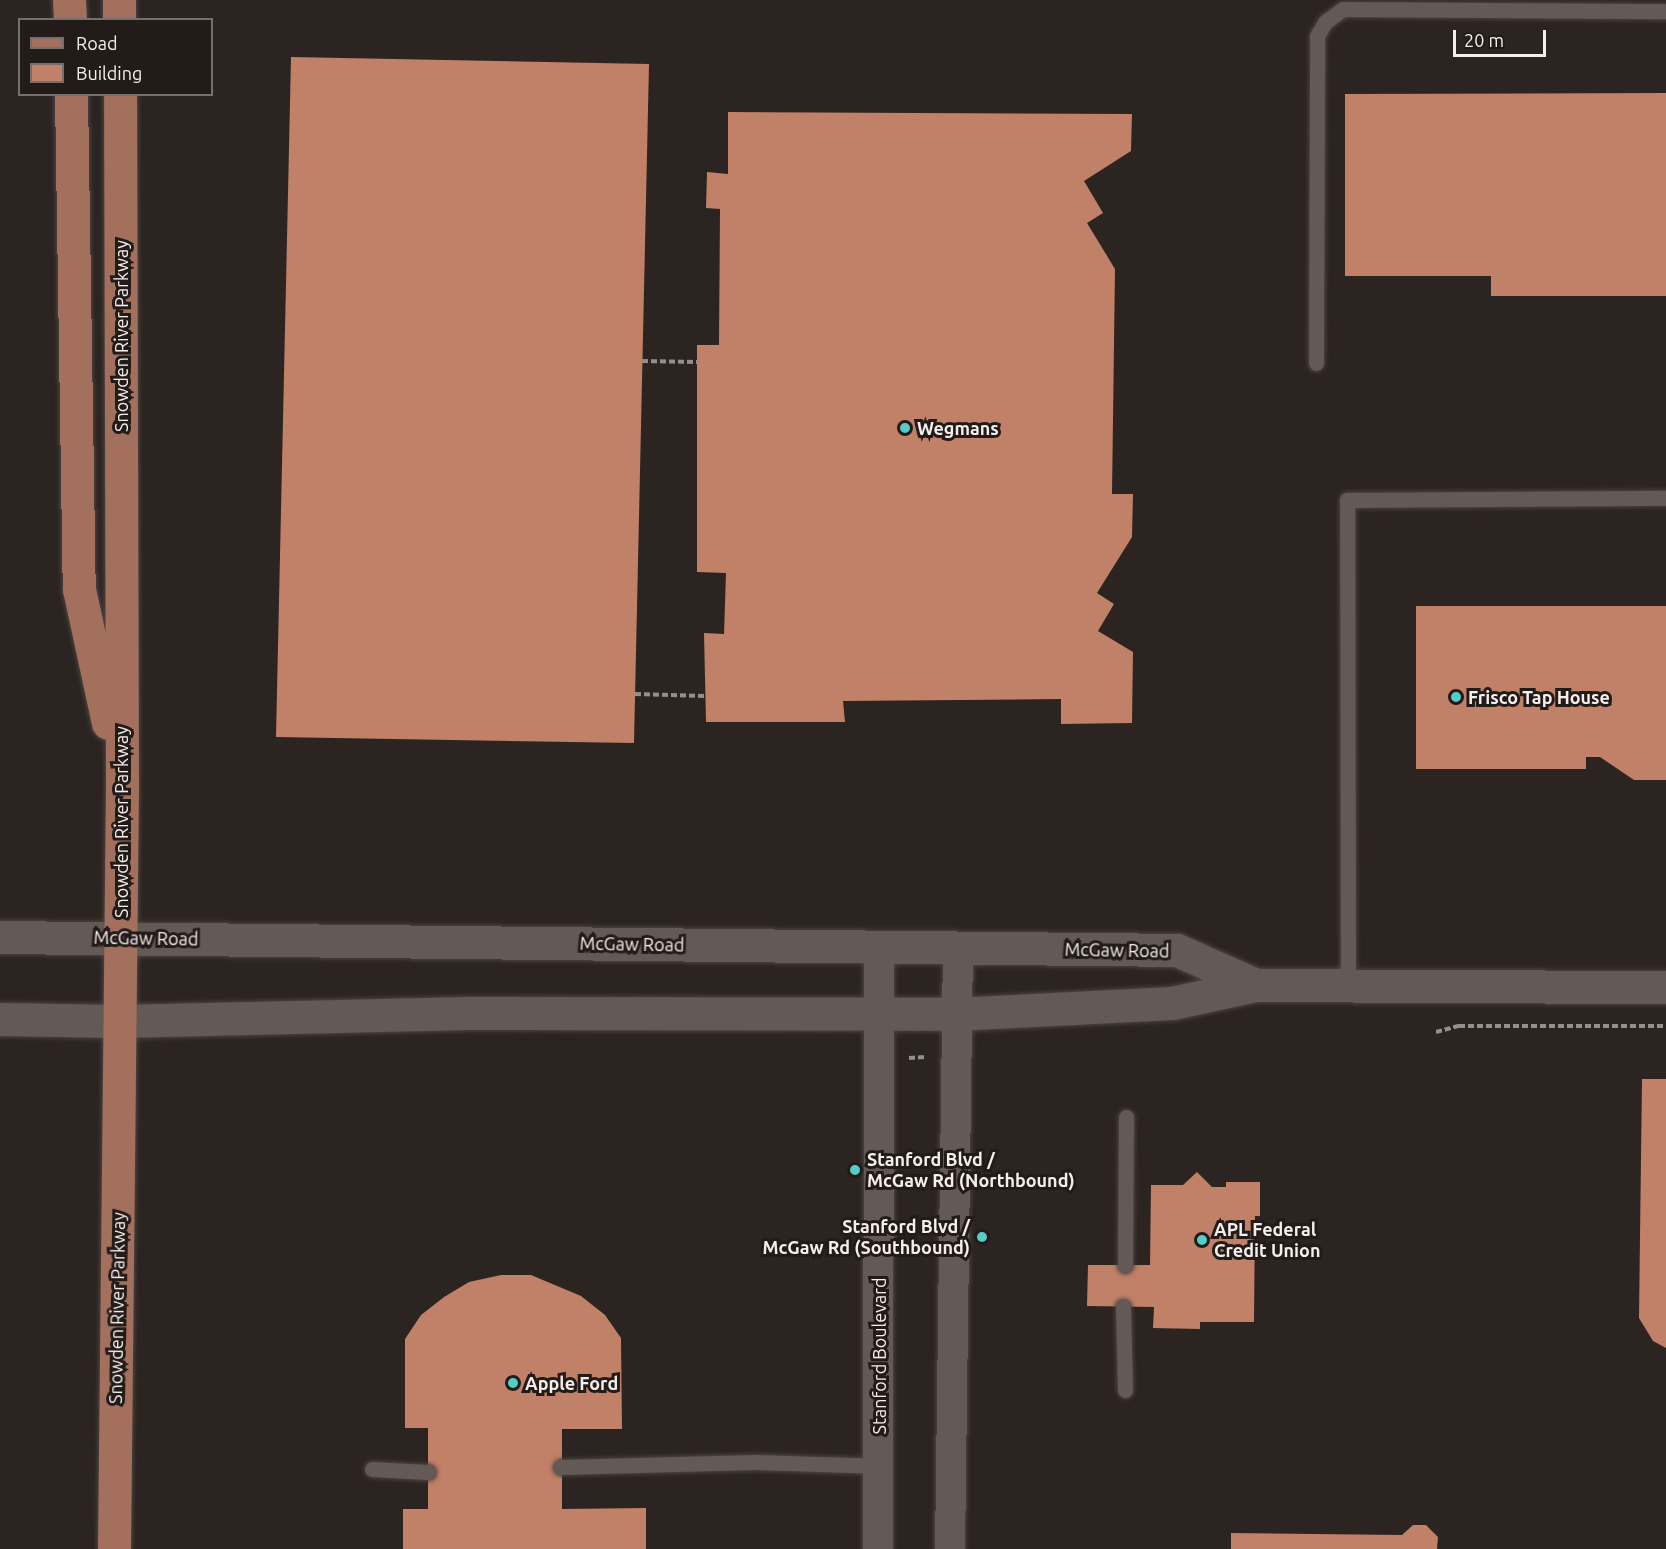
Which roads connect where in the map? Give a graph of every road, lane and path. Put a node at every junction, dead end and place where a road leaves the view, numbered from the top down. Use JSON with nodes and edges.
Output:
{"nodes":[{"id":1,"x":69,"y":0,"type":"edge"},
{"id":2,"x":119,"y":0,"type":"edge"},
{"id":3,"x":1666,"y":11,"type":"edge"},
{"id":4,"x":70,"y":18,"type":"edge"},
{"id":5,"x":119,"y":18,"type":"edge"},
{"id":6,"x":71,"y":96,"type":"edge"},
{"id":7,"x":120,"y":96,"type":"edge"},
{"id":8,"x":642,"y":361,"type":"dead end"},
{"id":9,"x":697,"y":362,"type":"dead end"},
{"id":10,"x":1316,"y":363,"type":"dead end"},
{"id":11,"x":1666,"y":498,"type":"edge"},
{"id":12,"x":635,"y":694,"type":"dead end"},
{"id":13,"x":705,"y":696,"type":"dead end"},
{"id":14,"x":122,"y":789,"type":"junction"},
{"id":15,"x":0,"y":936,"type":"edge"},
{"id":16,"x":120,"y":938,"type":"junction"},
{"id":17,"x":879,"y":946,"type":"junction"},
{"id":18,"x":958,"y":948,"type":"junction"},
{"id":19,"x":1256,"y":985,"type":"junction"},
{"id":20,"x":1348,"y":986,"type":"junction"},
{"id":21,"x":1666,"y":987,"type":"edge"},
{"id":22,"x":878,"y":1014,"type":"junction"},
{"id":23,"x":955,"y":1014,"type":"junction"},
{"id":24,"x":0,"y":1019,"type":"edge"},
{"id":25,"x":120,"y":1021,"type":"junction"},
{"id":26,"x":1666,"y":1026,"type":"edge"},
{"id":27,"x":1436,"y":1032,"type":"dead end"},
{"id":28,"x":929,"y":1057,"type":"dead end"},
{"id":29,"x":903,"y":1058,"type":"dead end"},
{"id":30,"x":1126,"y":1117,"type":"dead end"},
{"id":31,"x":1125,"y":1265,"type":"dead end"},
{"id":32,"x":1123,"y":1306,"type":"dead end"},
{"id":33,"x":1125,"y":1390,"type":"dead end"},
{"id":34,"x":561,"y":1467,"type":"dead end"},
{"id":35,"x":879,"y":1467,"type":"junction"},
{"id":36,"x":372,"y":1469,"type":"dead end"},
{"id":37,"x":428,"y":1472,"type":"dead end"},
{"id":38,"x":114,"y":1549,"type":"edge"},
{"id":39,"x":878,"y":1549,"type":"edge"},
{"id":40,"x":950,"y":1549,"type":"edge"}],
"edges":[{"from":1,"to":4,"type":"main road"},
{"from":2,"to":5,"type":"main road"},
{"from":3,"to":10,"type":"lane"},
{"from":6,"to":14,"type":"main road"},
{"from":7,"to":14,"type":"main road","name":"Snowden River Parkway"},
{"from":8,"to":9,"type":"path"},
{"from":11,"to":20,"type":"lane"},
{"from":12,"to":13,"type":"path"},
{"from":14,"to":16,"type":"main road","name":"Snowden River Parkway"},
{"from":15,"to":16,"type":"street","name":"McGaw Road"},
{"from":16,"to":17,"type":"street","name":"McGaw Road"},
{"from":16,"to":25,"type":"main road","name":"Snowden River Parkway"},
{"from":17,"to":18,"type":"street","name":"McGaw Road"},
{"from":17,"to":22,"type":"street","name":"Stanford Boulevard"},
{"from":18,"to":19,"type":"street","name":"McGaw Road"},
{"from":18,"to":23,"type":"street"},
{"from":19,"to":20,"type":"street","name":"McGaw Road"},
{"from":19,"to":23,"type":"street","name":"McGaw Road"},
{"from":20,"to":21,"type":"street","name":"McGaw Road"},
{"from":22,"to":23,"type":"street","name":"McGaw Road"},
{"from":22,"to":25,"type":"street","name":"McGaw Road"},
{"from":22,"to":35,"type":"street","name":"Stanford Boulevard"},
{"from":23,"to":40,"type":"street"},
{"from":24,"to":25,"type":"street","name":"McGaw Road"},
{"from":25,"to":38,"type":"main road","name":"Snowden River Parkway"},
{"from":26,"to":27,"type":"path"},
{"from":28,"to":29,"type":"path"},
{"from":30,"to":31,"type":"lane"},
{"from":32,"to":33,"type":"lane"},
{"from":34,"to":35,"type":"lane"},
{"from":35,"to":39,"type":"street","name":"Stanford Boulevard"},
{"from":36,"to":37,"type":"lane"}]}
